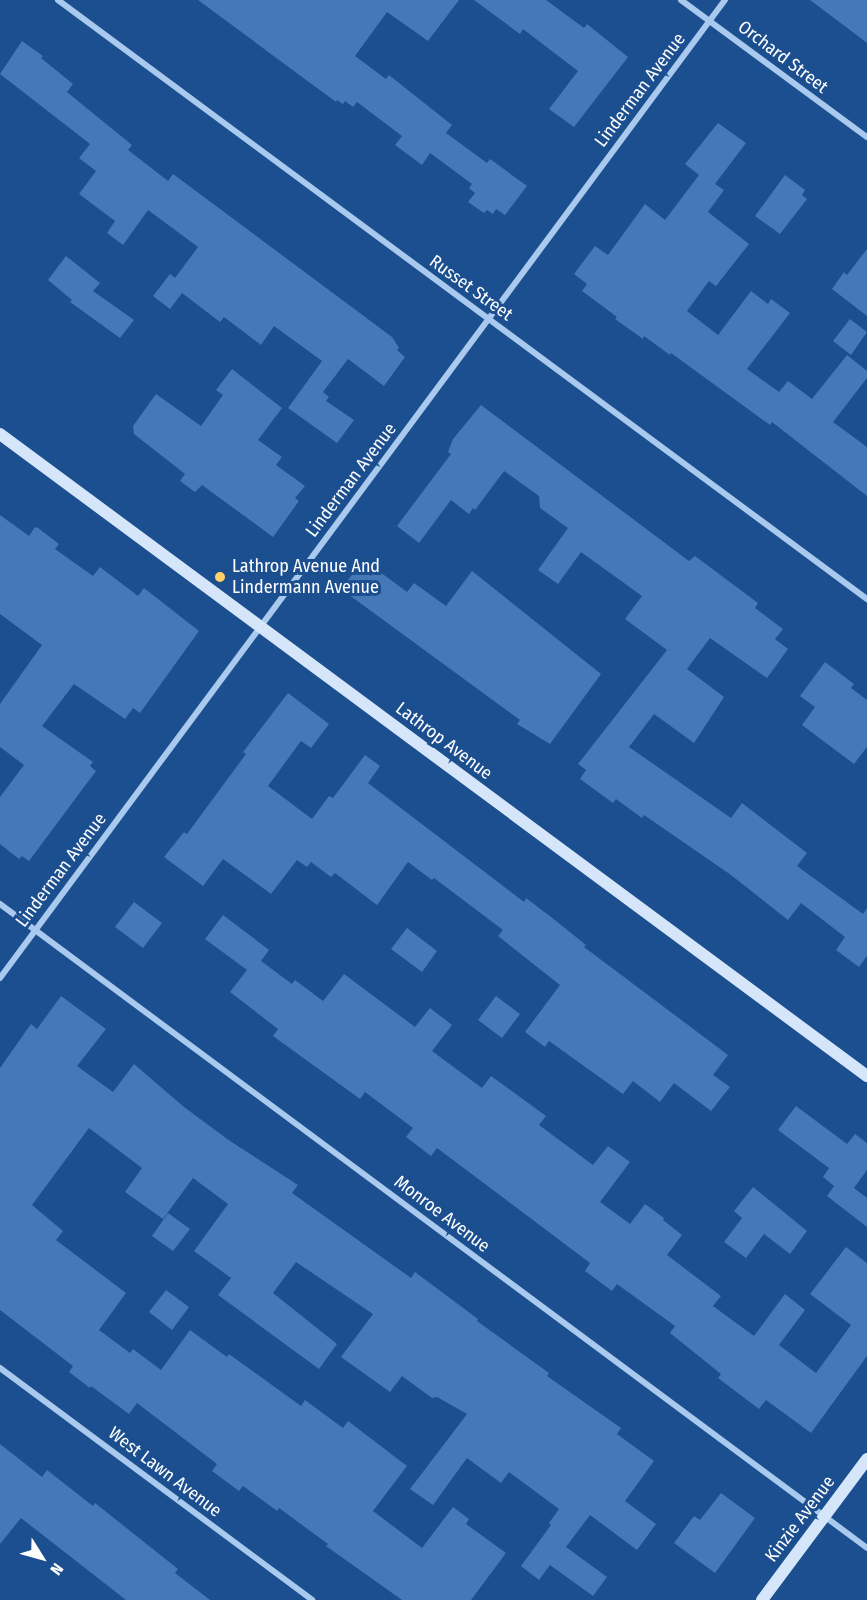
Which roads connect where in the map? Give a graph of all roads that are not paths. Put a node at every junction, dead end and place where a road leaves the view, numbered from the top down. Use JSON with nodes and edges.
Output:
{"nodes":[{"id":1,"x":58,"y":0,"type":"edge"},
{"id":2,"x":681,"y":0,"type":"edge"},
{"id":3,"x":725,"y":0,"type":"edge"},
{"id":4,"x":710,"y":21,"type":"junction"},
{"id":5,"x":867,"y":138,"type":"edge"},
{"id":6,"x":489,"y":319,"type":"junction"},
{"id":7,"x":0,"y":434,"type":"edge"},
{"id":8,"x":867,"y":599,"type":"edge"},
{"id":9,"x":261,"y":627,"type":"junction"},
{"id":10,"x":0,"y":904,"type":"edge"},
{"id":11,"x":36,"y":930,"type":"junction"},
{"id":12,"x":0,"y":978,"type":"edge"},
{"id":13,"x":867,"y":1076,"type":"edge"},
{"id":14,"x":0,"y":1368,"type":"edge"},
{"id":15,"x":867,"y":1459,"type":"edge"},
{"id":16,"x":824,"y":1516,"type":"junction"},
{"id":17,"x":867,"y":1548,"type":"edge"},
{"id":18,"x":312,"y":1600,"type":"edge"},
{"id":19,"x":762,"y":1600,"type":"edge"}],
"edges":[{"from":1,"to":6,"type":"street","name":"Russet Street"},
{"from":2,"to":4,"type":"street","name":"Orchard Street"},
{"from":3,"to":4,"type":"street","name":"Linderman Avenue"},
{"from":4,"to":5,"type":"street","name":"Orchard Street"},
{"from":4,"to":6,"type":"street","name":"Linderman Avenue"},
{"from":6,"to":8,"type":"street","name":"Russet Street"},
{"from":6,"to":9,"type":"street","name":"Linderman Avenue"},
{"from":7,"to":9,"type":"street","name":"Lathrop Avenue"},
{"from":9,"to":11,"type":"street","name":"Linderman Avenue"},
{"from":9,"to":13,"type":"street","name":"Lathrop Avenue"},
{"from":10,"to":11,"type":"street","name":"Monroe Avenue"},
{"from":11,"to":12,"type":"street","name":"Linderman Avenue"},
{"from":11,"to":16,"type":"street","name":"Monroe Avenue"},
{"from":14,"to":18,"type":"street","name":"West Lawn Avenue"},
{"from":15,"to":16,"type":"street","name":"Kinzie Avenue"},
{"from":16,"to":17,"type":"street","name":"Monroe Avenue"},
{"from":16,"to":19,"type":"street","name":"Kinzie Avenue"}]}
